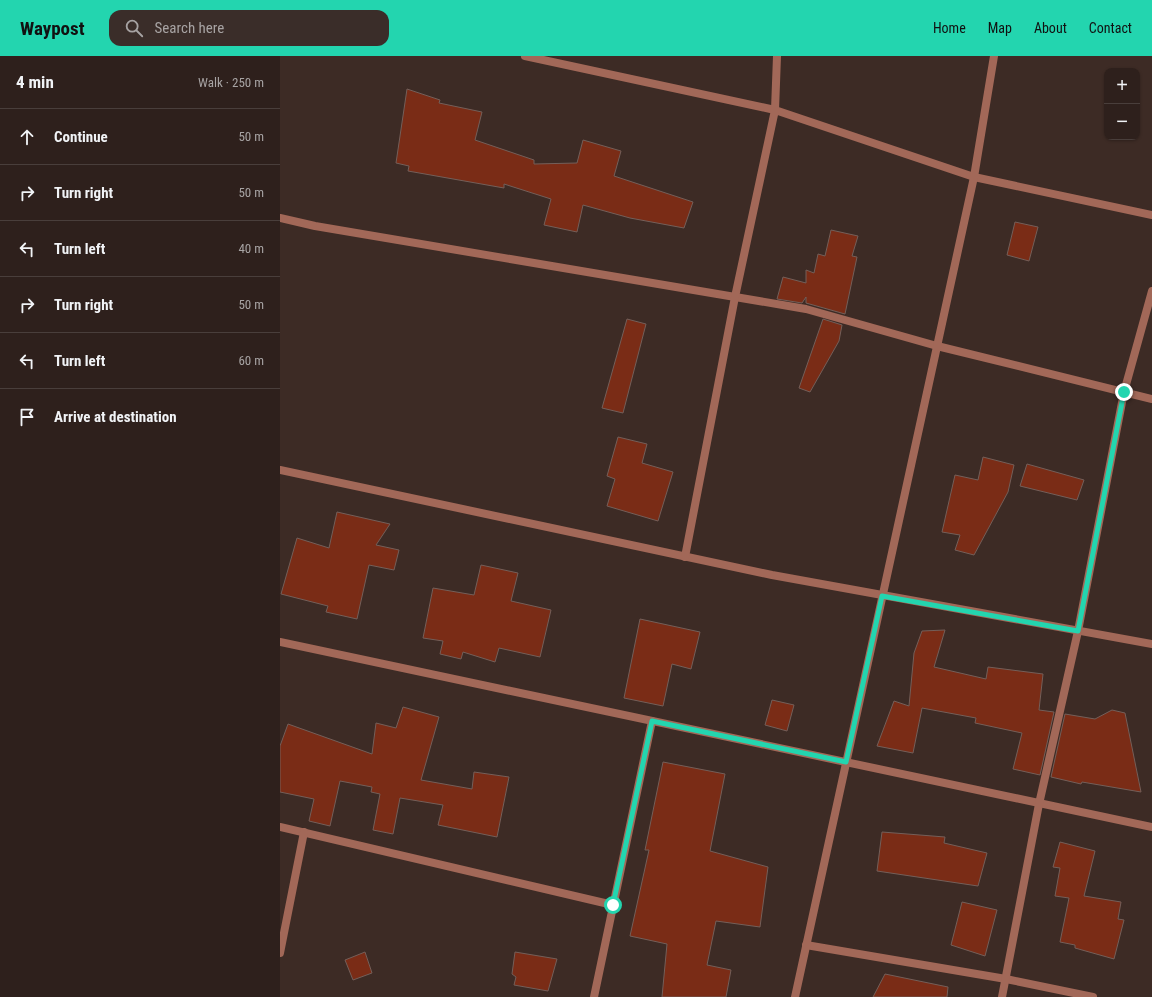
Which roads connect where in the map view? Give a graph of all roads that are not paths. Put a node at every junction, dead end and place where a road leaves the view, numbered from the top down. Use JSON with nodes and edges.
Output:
{"nodes":[{"id":1,"x":525,"y":56,"type":"edge"},
{"id":2,"x":777,"y":56,"type":"edge"},
{"id":3,"x":994,"y":56,"type":"edge"},
{"id":4,"x":776,"y":110,"type":"junction"},
{"id":5,"x":974,"y":177,"type":"junction"},
{"id":6,"x":1152,"y":215,"type":"edge"},
{"id":7,"x":280,"y":218,"type":"edge"},
{"id":8,"x":1152,"y":291,"type":"edge"},
{"id":9,"x":735,"y":297,"type":"junction"},
{"id":10,"x":936,"y":346,"type":"junction"},
{"id":11,"x":1124,"y":392,"type":"junction"},
{"id":12,"x":1152,"y":399,"type":"edge"},
{"id":13,"x":280,"y":470,"type":"edge"},
{"id":14,"x":685,"y":557,"type":"junction"},
{"id":15,"x":882,"y":596,"type":"junction"},
{"id":16,"x":1078,"y":631,"type":"junction"},
{"id":17,"x":280,"y":642,"type":"edge"},
{"id":18,"x":1152,"y":644,"type":"edge"},
{"id":19,"x":652,"y":721,"type":"junction"},
{"id":20,"x":846,"y":762,"type":"junction"},
{"id":21,"x":1039,"y":804,"type":"junction"},
{"id":22,"x":280,"y":827,"type":"edge"},
{"id":23,"x":1152,"y":827,"type":"edge"},
{"id":24,"x":304,"y":832,"type":"junction"},
{"id":25,"x":613,"y":905,"type":"junction"},
{"id":26,"x":806,"y":945,"type":"junction"},
{"id":27,"x":280,"y":953,"type":"edge"},
{"id":28,"x":1006,"y":979,"type":"junction"},
{"id":29,"x":594,"y":997,"type":"edge"},
{"id":30,"x":795,"y":997,"type":"edge"},
{"id":31,"x":1002,"y":997,"type":"edge"},
{"id":32,"x":1093,"y":997,"type":"edge"}],
"edges":[{"from":1,"to":4,"type":"street"},
{"from":2,"to":4,"type":"street"},
{"from":3,"to":5,"type":"street"},
{"from":4,"to":5,"type":"street"},
{"from":4,"to":9,"type":"street"},
{"from":5,"to":6,"type":"street"},
{"from":5,"to":10,"type":"street"},
{"from":7,"to":9,"type":"street"},
{"from":8,"to":11,"type":"street"},
{"from":9,"to":10,"type":"street"},
{"from":9,"to":14,"type":"street"},
{"from":10,"to":11,"type":"street"},
{"from":10,"to":15,"type":"street"},
{"from":11,"to":12,"type":"street"},
{"from":11,"to":16,"type":"street"},
{"from":13,"to":14,"type":"street"},
{"from":14,"to":15,"type":"street"},
{"from":15,"to":16,"type":"street"},
{"from":15,"to":20,"type":"street"},
{"from":16,"to":18,"type":"street"},
{"from":16,"to":21,"type":"street"},
{"from":17,"to":19,"type":"street"},
{"from":19,"to":20,"type":"street"},
{"from":19,"to":25,"type":"street"},
{"from":20,"to":21,"type":"street"},
{"from":20,"to":26,"type":"street"},
{"from":21,"to":23,"type":"street"},
{"from":21,"to":28,"type":"street"},
{"from":22,"to":24,"type":"street"},
{"from":24,"to":25,"type":"street"},
{"from":24,"to":27,"type":"street"},
{"from":25,"to":29,"type":"street"},
{"from":26,"to":28,"type":"street"},
{"from":26,"to":30,"type":"street"},
{"from":28,"to":31,"type":"street"},
{"from":28,"to":32,"type":"street"}]}
